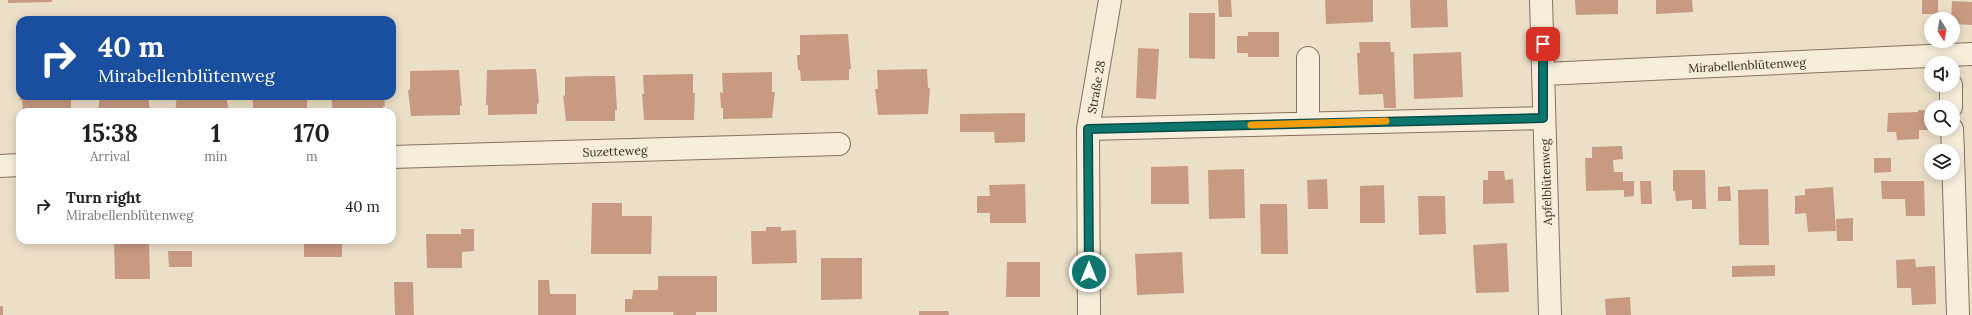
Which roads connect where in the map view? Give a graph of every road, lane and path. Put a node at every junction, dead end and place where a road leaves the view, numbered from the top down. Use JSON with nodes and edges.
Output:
{"nodes":[{"id":1,"x":1541,"y":0,"type":"edge"},
{"id":2,"x":1110,"y":1,"type":"edge"},
{"id":3,"x":1972,"y":54,"type":"edge"},
{"id":4,"x":1960,"y":57,"type":"edge"},
{"id":5,"x":1308,"y":58,"type":"dead end"},
{"id":6,"x":1924,"y":60,"type":"edge"},
{"id":7,"x":1544,"y":74,"type":"junction"},
{"id":8,"x":1543,"y":118,"type":"junction"},
{"id":9,"x":1308,"y":123,"type":"junction"},
{"id":10,"x":1088,"y":129,"type":"junction"},
{"id":11,"x":839,"y":144,"type":"dead end"},
{"id":12,"x":396,"y":157,"type":"edge"},
{"id":13,"x":16,"y":165,"type":"edge"},
{"id":14,"x":0,"y":166,"type":"edge"},
{"id":15,"x":1954,"y":180,"type":"edge"},
{"id":16,"x":1088,"y":315,"type":"edge"},
{"id":17,"x":1550,"y":315,"type":"edge"},
{"id":18,"x":1958,"y":315,"type":"edge"}],
"edges":[{"from":1,"to":7,"type":"street","name":"Apfelblütenweg"},
{"from":2,"to":10,"type":"street","name":"Straße 28"},
{"from":3,"to":4,"type":"street","name":"Mirabellenblütenweg"},
{"from":5,"to":9,"type":"street"},
{"from":6,"to":7,"type":"street","name":"Mirabellenblütenweg"},
{"from":7,"to":8,"type":"street","name":"Apfelblütenweg"},
{"from":8,"to":9,"type":"street"},
{"from":8,"to":17,"type":"street","name":"Apfelblütenweg"},
{"from":9,"to":10,"type":"street"},
{"from":10,"to":16,"type":"street","name":"Straße 28"},
{"from":11,"to":12,"type":"street","name":"Suzetteweg"},
{"from":13,"to":14,"type":"street"},
{"from":15,"to":18,"type":"street"}]}
